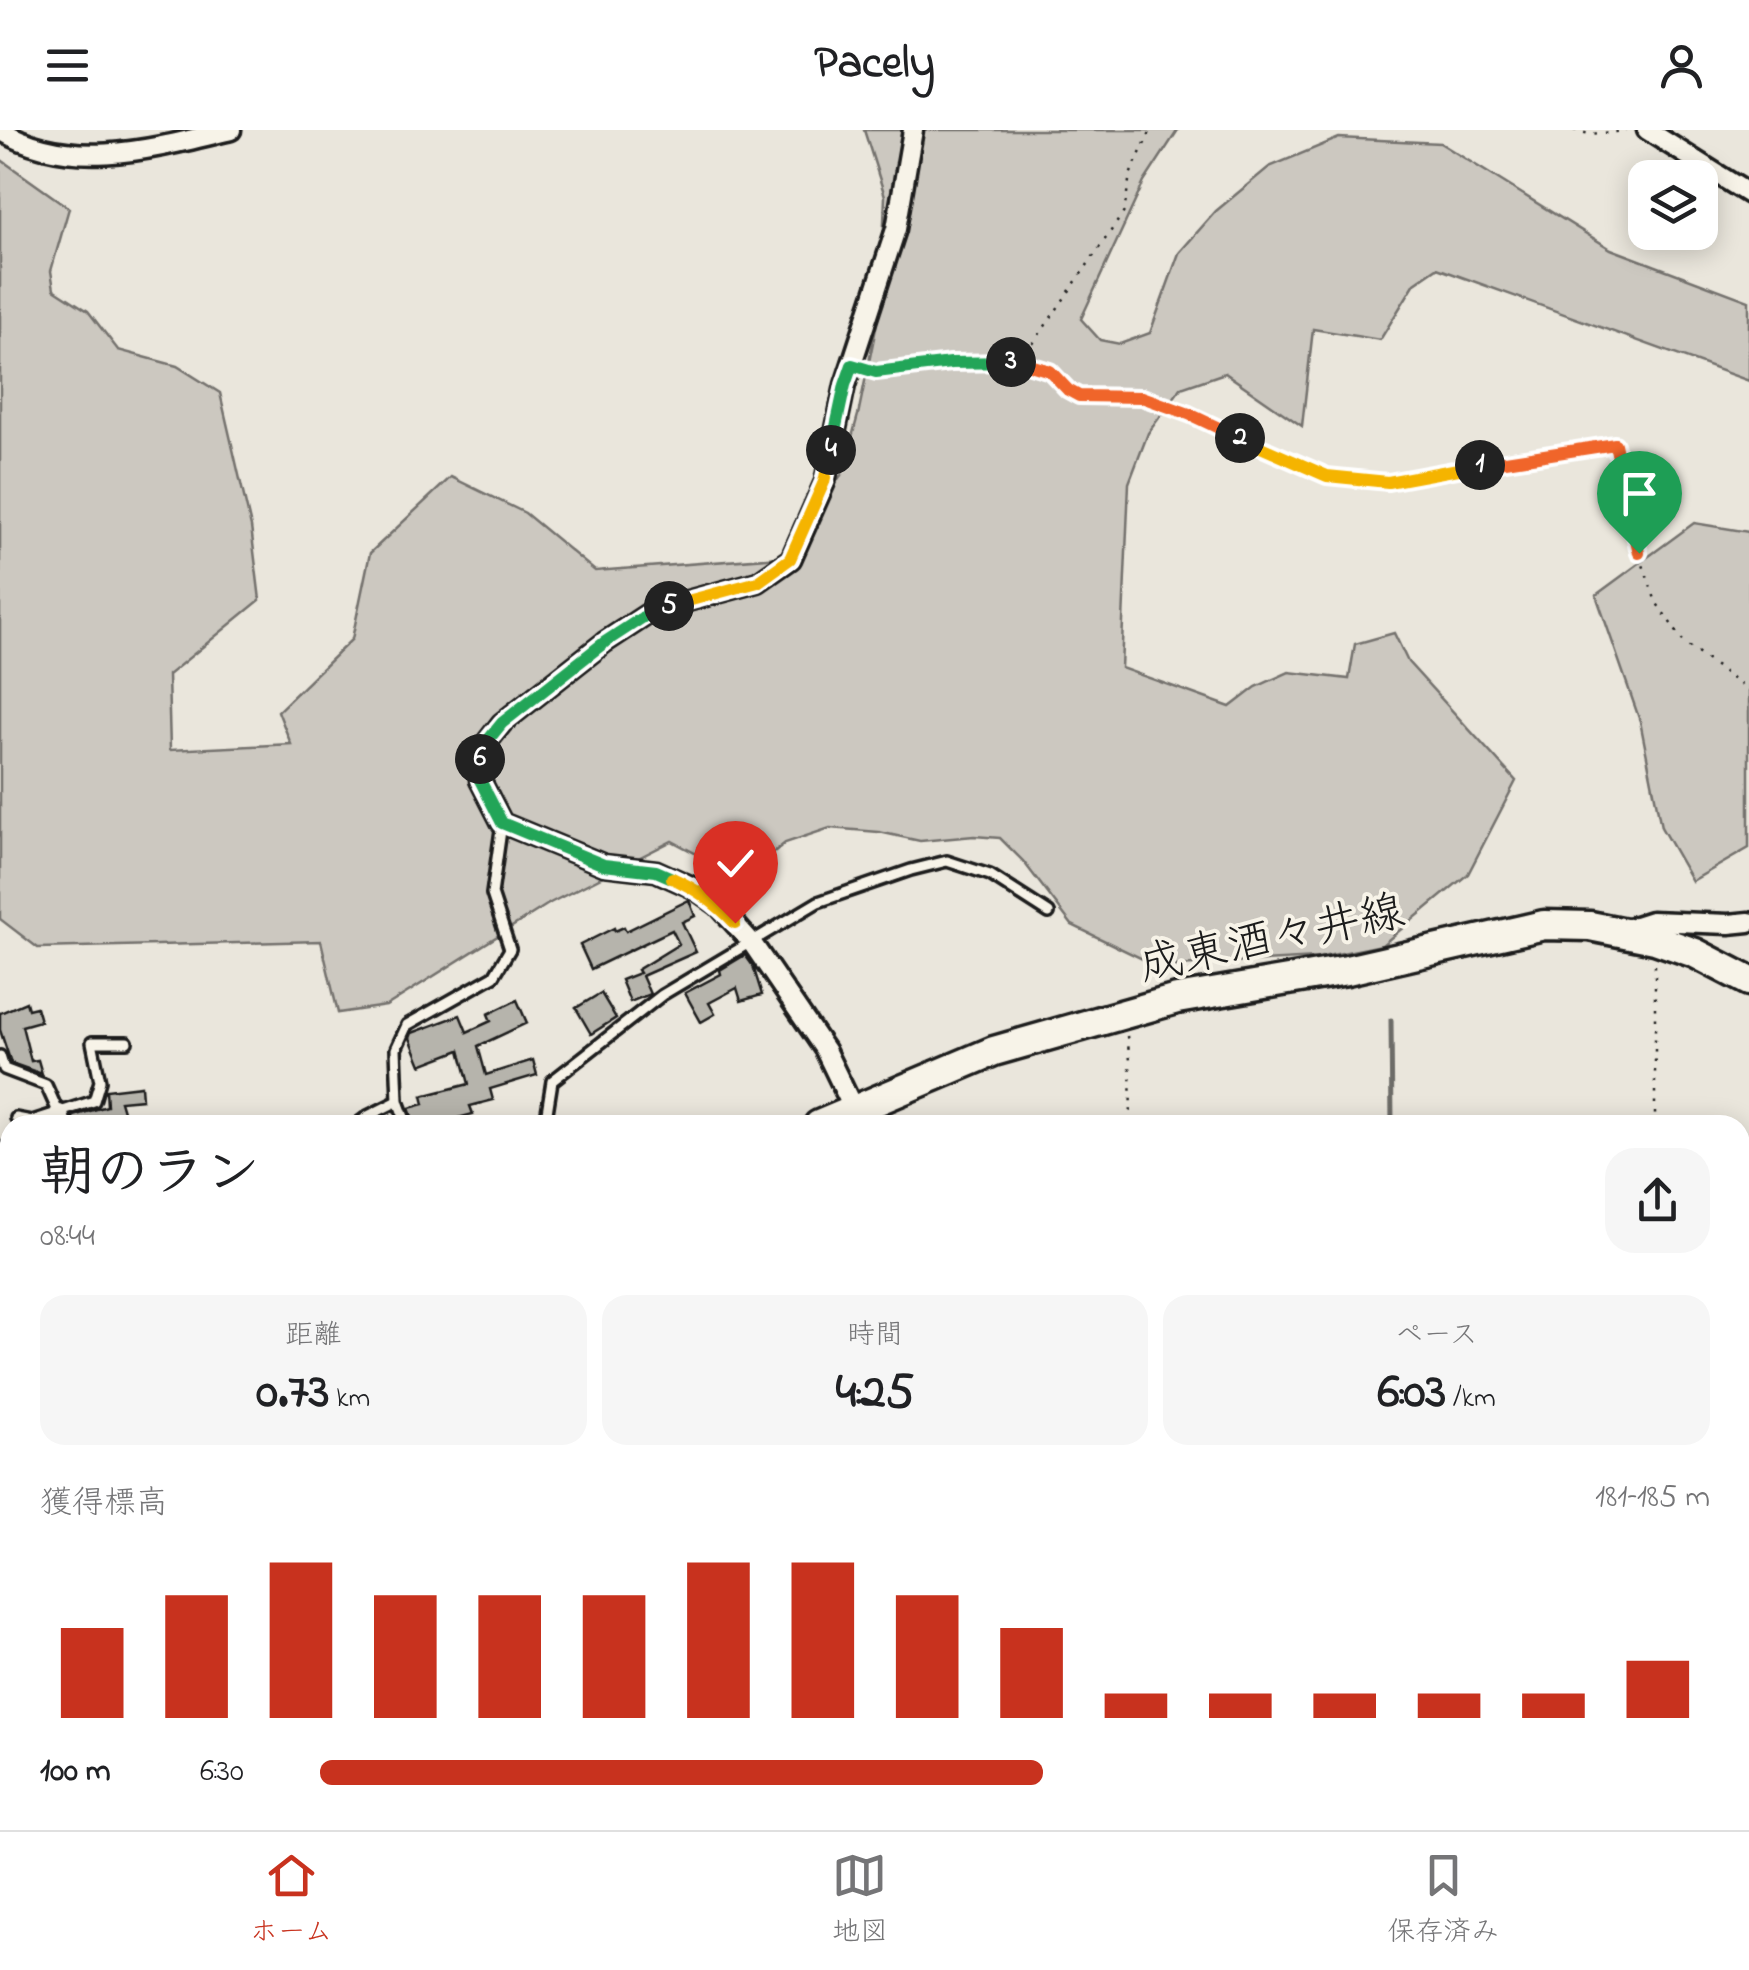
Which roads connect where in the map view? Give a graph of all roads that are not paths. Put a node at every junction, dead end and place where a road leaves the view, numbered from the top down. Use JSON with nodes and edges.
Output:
{"nodes":[{"id":1,"x":0,"y":130,"type":"edge"},
{"id":2,"x":232,"y":130,"type":"edge"},
{"id":3,"x":914,"y":130,"type":"edge"},
{"id":4,"x":1644,"y":130,"type":"edge"},
{"id":5,"x":1749,"y":194,"type":"edge"},
{"id":6,"x":502,"y":823,"type":"junction"},
{"id":7,"x":1049,"y":912,"type":"dead end"},
{"id":8,"x":1749,"y":922,"type":"edge"},
{"id":9,"x":1619,"y":932,"type":"junction"},
{"id":10,"x":752,"y":944,"type":"junction"},
{"id":11,"x":1749,"y":981,"type":"edge"},
{"id":12,"x":127,"y":1042,"type":"dead end"},
{"id":13,"x":0,"y":1056,"type":"edge"},
{"id":14,"x":398,"y":1101,"type":"junction"},
{"id":15,"x":854,"y":1110,"type":"junction"},
{"id":16,"x":59,"y":1115,"type":"edge"},
{"id":17,"x":68,"y":1115,"type":"edge"},
{"id":18,"x":370,"y":1115,"type":"edge"},
{"id":19,"x":404,"y":1115,"type":"edge"},
{"id":20,"x":547,"y":1115,"type":"edge"},
{"id":21,"x":842,"y":1115,"type":"edge"}],
"edges":[{"from":1,"to":2,"type":"street"},
{"from":3,"to":6,"type":"street"},
{"from":4,"to":5,"type":"street"},
{"from":6,"to":10,"type":"street"},
{"from":6,"to":14,"type":"lane"},
{"from":7,"to":10,"type":"lane"},
{"from":8,"to":9,"type":"street"},
{"from":9,"to":11,"type":"main road","name":"成東酒々井線"},
{"from":9,"to":15,"type":"main road","name":"成東酒々井線"},
{"from":10,"to":15,"type":"street"},
{"from":10,"to":20,"type":"lane"},
{"from":12,"to":17,"type":"lane"},
{"from":13,"to":16,"type":"lane"},
{"from":14,"to":18,"type":"lane"},
{"from":14,"to":19,"type":"lane"},
{"from":15,"to":21,"type":"main road","name":"成東酒々井線"}]}
